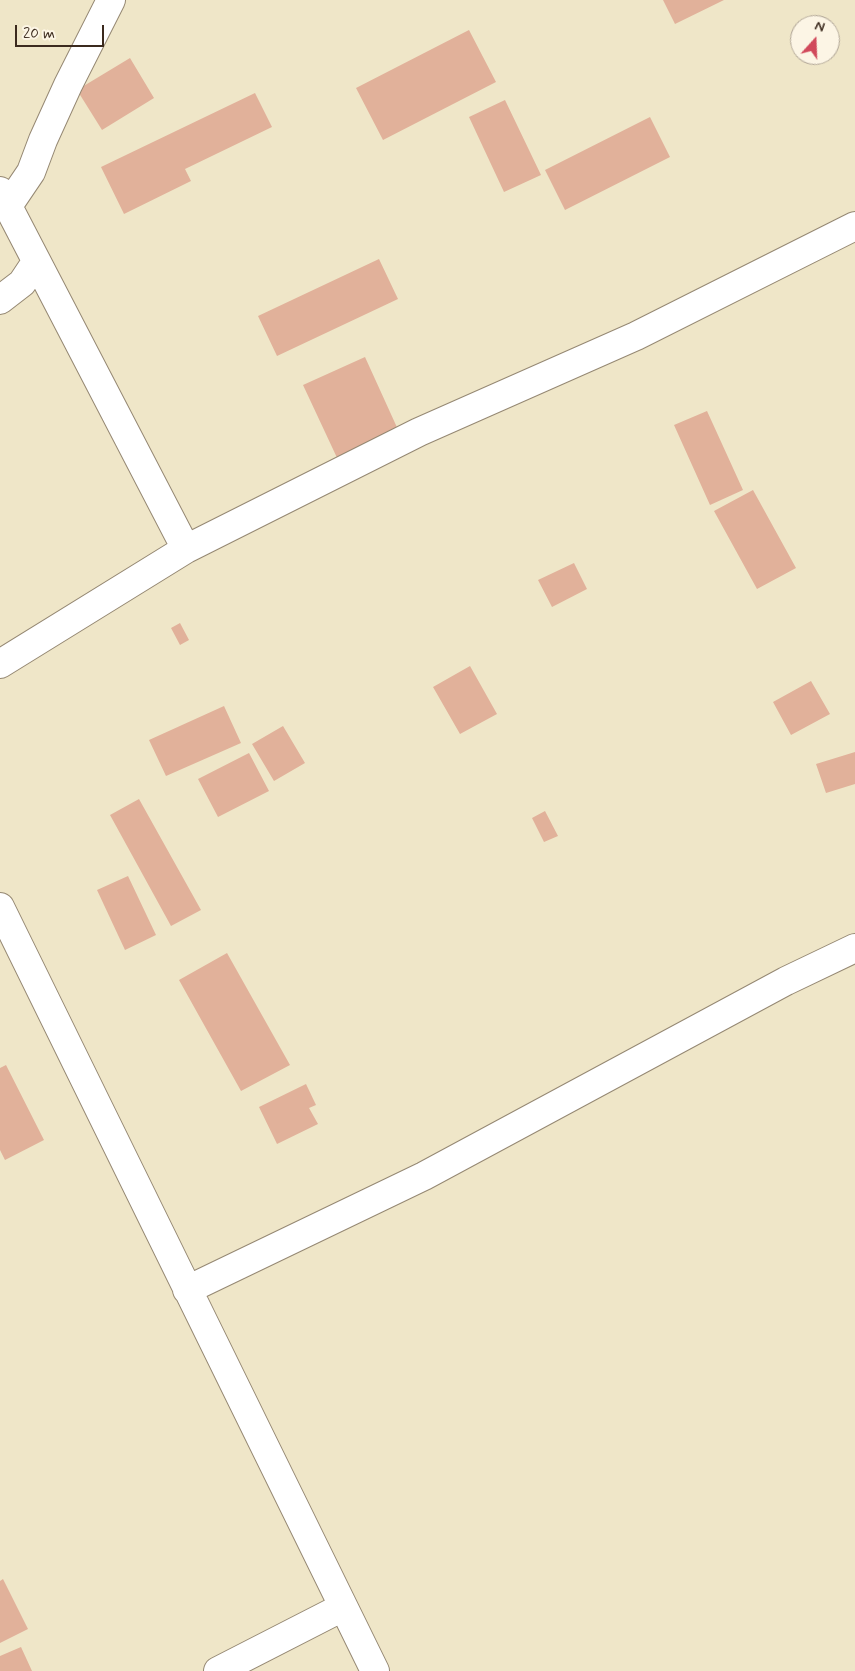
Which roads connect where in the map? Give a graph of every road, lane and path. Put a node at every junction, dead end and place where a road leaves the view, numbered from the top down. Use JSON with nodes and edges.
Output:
{"nodes":[{"id":1,"x":111,"y":0,"type":"edge"},
{"id":2,"x":4,"y":198,"type":"edge"},
{"id":3,"x":855,"y":226,"type":"edge"},
{"id":4,"x":36,"y":262,"type":"junction"},
{"id":5,"x":0,"y":300,"type":"edge"},
{"id":6,"x":186,"y":549,"type":"junction"},
{"id":7,"x":0,"y":664,"type":"edge"},
{"id":8,"x":0,"y":907,"type":"edge"},
{"id":9,"x":855,"y":948,"type":"edge"},
{"id":10,"x":187,"y":1290,"type":"junction"},
{"id":11,"x":343,"y":1607,"type":"junction"},
{"id":12,"x":218,"y":1671,"type":"edge"},
{"id":13,"x":375,"y":1671,"type":"edge"}],
"edges":[{"from":1,"to":2,"type":"street"},
{"from":2,"to":4,"type":"street"},
{"from":3,"to":6,"type":"street"},
{"from":4,"to":5,"type":"street"},
{"from":4,"to":6,"type":"street"},
{"from":6,"to":7,"type":"street"},
{"from":8,"to":10,"type":"street"},
{"from":9,"to":10,"type":"street"},
{"from":10,"to":11,"type":"street"},
{"from":11,"to":12,"type":"street"},
{"from":11,"to":13,"type":"street"}]}
